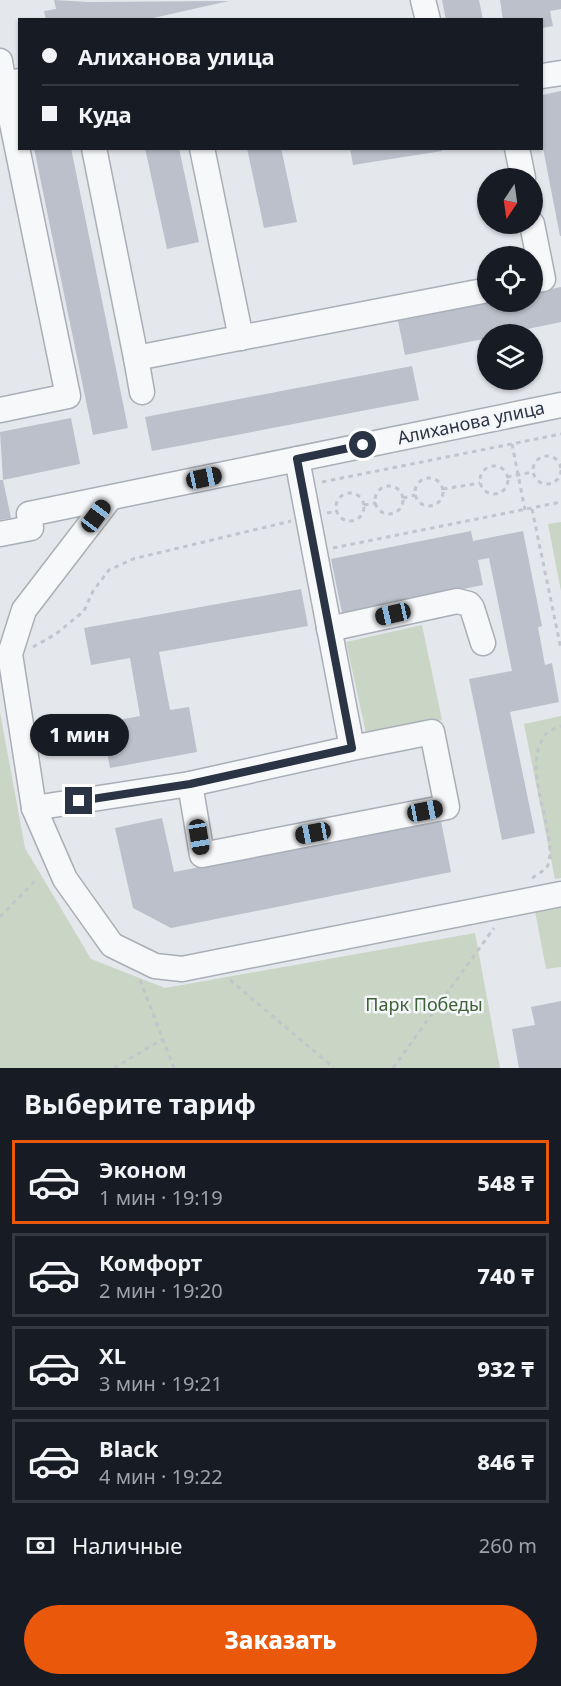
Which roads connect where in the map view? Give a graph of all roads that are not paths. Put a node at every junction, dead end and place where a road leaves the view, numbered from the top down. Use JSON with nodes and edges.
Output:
{"nodes":[{"id":1,"x":423,"y":0,"type":"edge"},
{"id":2,"x":428,"y":18,"type":"edge"},
{"id":3,"x":561,"y":72,"type":"edge"},
{"id":4,"x":8,"y":75,"type":"edge"},
{"id":5,"x":543,"y":76,"type":"edge"},
{"id":6,"x":18,"y":128,"type":"edge"},
{"id":7,"x":22,"y":150,"type":"edge"},
{"id":8,"x":94,"y":150,"type":"edge"},
{"id":9,"x":202,"y":150,"type":"edge"},
{"id":10,"x":517,"y":150,"type":"edge"},
{"id":11,"x":521,"y":168,"type":"edge"},
{"id":12,"x":477,"y":292,"type":"edge"},
{"id":13,"x":241,"y":338,"type":"junction"},
{"id":14,"x":136,"y":358,"type":"junction"},
{"id":15,"x":142,"y":392,"type":"dead end"},
{"id":16,"x":561,"y":405,"type":"edge"},
{"id":17,"x":0,"y":410,"type":"edge"},
{"id":18,"x":297,"y":459,"type":"junction"},
{"id":19,"x":110,"y":498,"type":"junction"},
{"id":20,"x":0,"y":534,"type":"edge"},
{"id":21,"x":329,"y":629,"type":"junction"},
{"id":22,"x":483,"y":643,"type":"dead end"},
{"id":23,"x":352,"y":748,"type":"junction"},
{"id":24,"x":190,"y":784,"type":"junction"},
{"id":25,"x":34,"y":808,"type":"junction"},
{"id":26,"x":561,"y":894,"type":"edge"}],
"edges":[{"from":1,"to":2,"type":"street"},
{"from":3,"to":5,"type":"street"},
{"from":4,"to":6,"type":"street"},
{"from":7,"to":17,"type":"street"},
{"from":8,"to":14,"type":"street"},
{"from":9,"to":13,"type":"street"},
{"from":10,"to":11,"type":"street"},
{"from":12,"to":13,"type":"street"},
{"from":13,"to":14,"type":"street"},
{"from":14,"to":15,"type":"street"},
{"from":16,"to":18,"type":"street","name":"Алиханова улица"},
{"from":18,"to":19,"type":"street","name":"Алиханова улица"},
{"from":18,"to":21,"type":"street"},
{"from":19,"to":20,"type":"street","name":"Алиханова улица"},
{"from":19,"to":25,"type":"street"},
{"from":21,"to":22,"type":"street"},
{"from":21,"to":23,"type":"street"},
{"from":23,"to":24,"type":"street"},
{"from":23,"to":24,"type":"street"},
{"from":24,"to":25,"type":"street"},
{"from":25,"to":26,"type":"street"}]}
